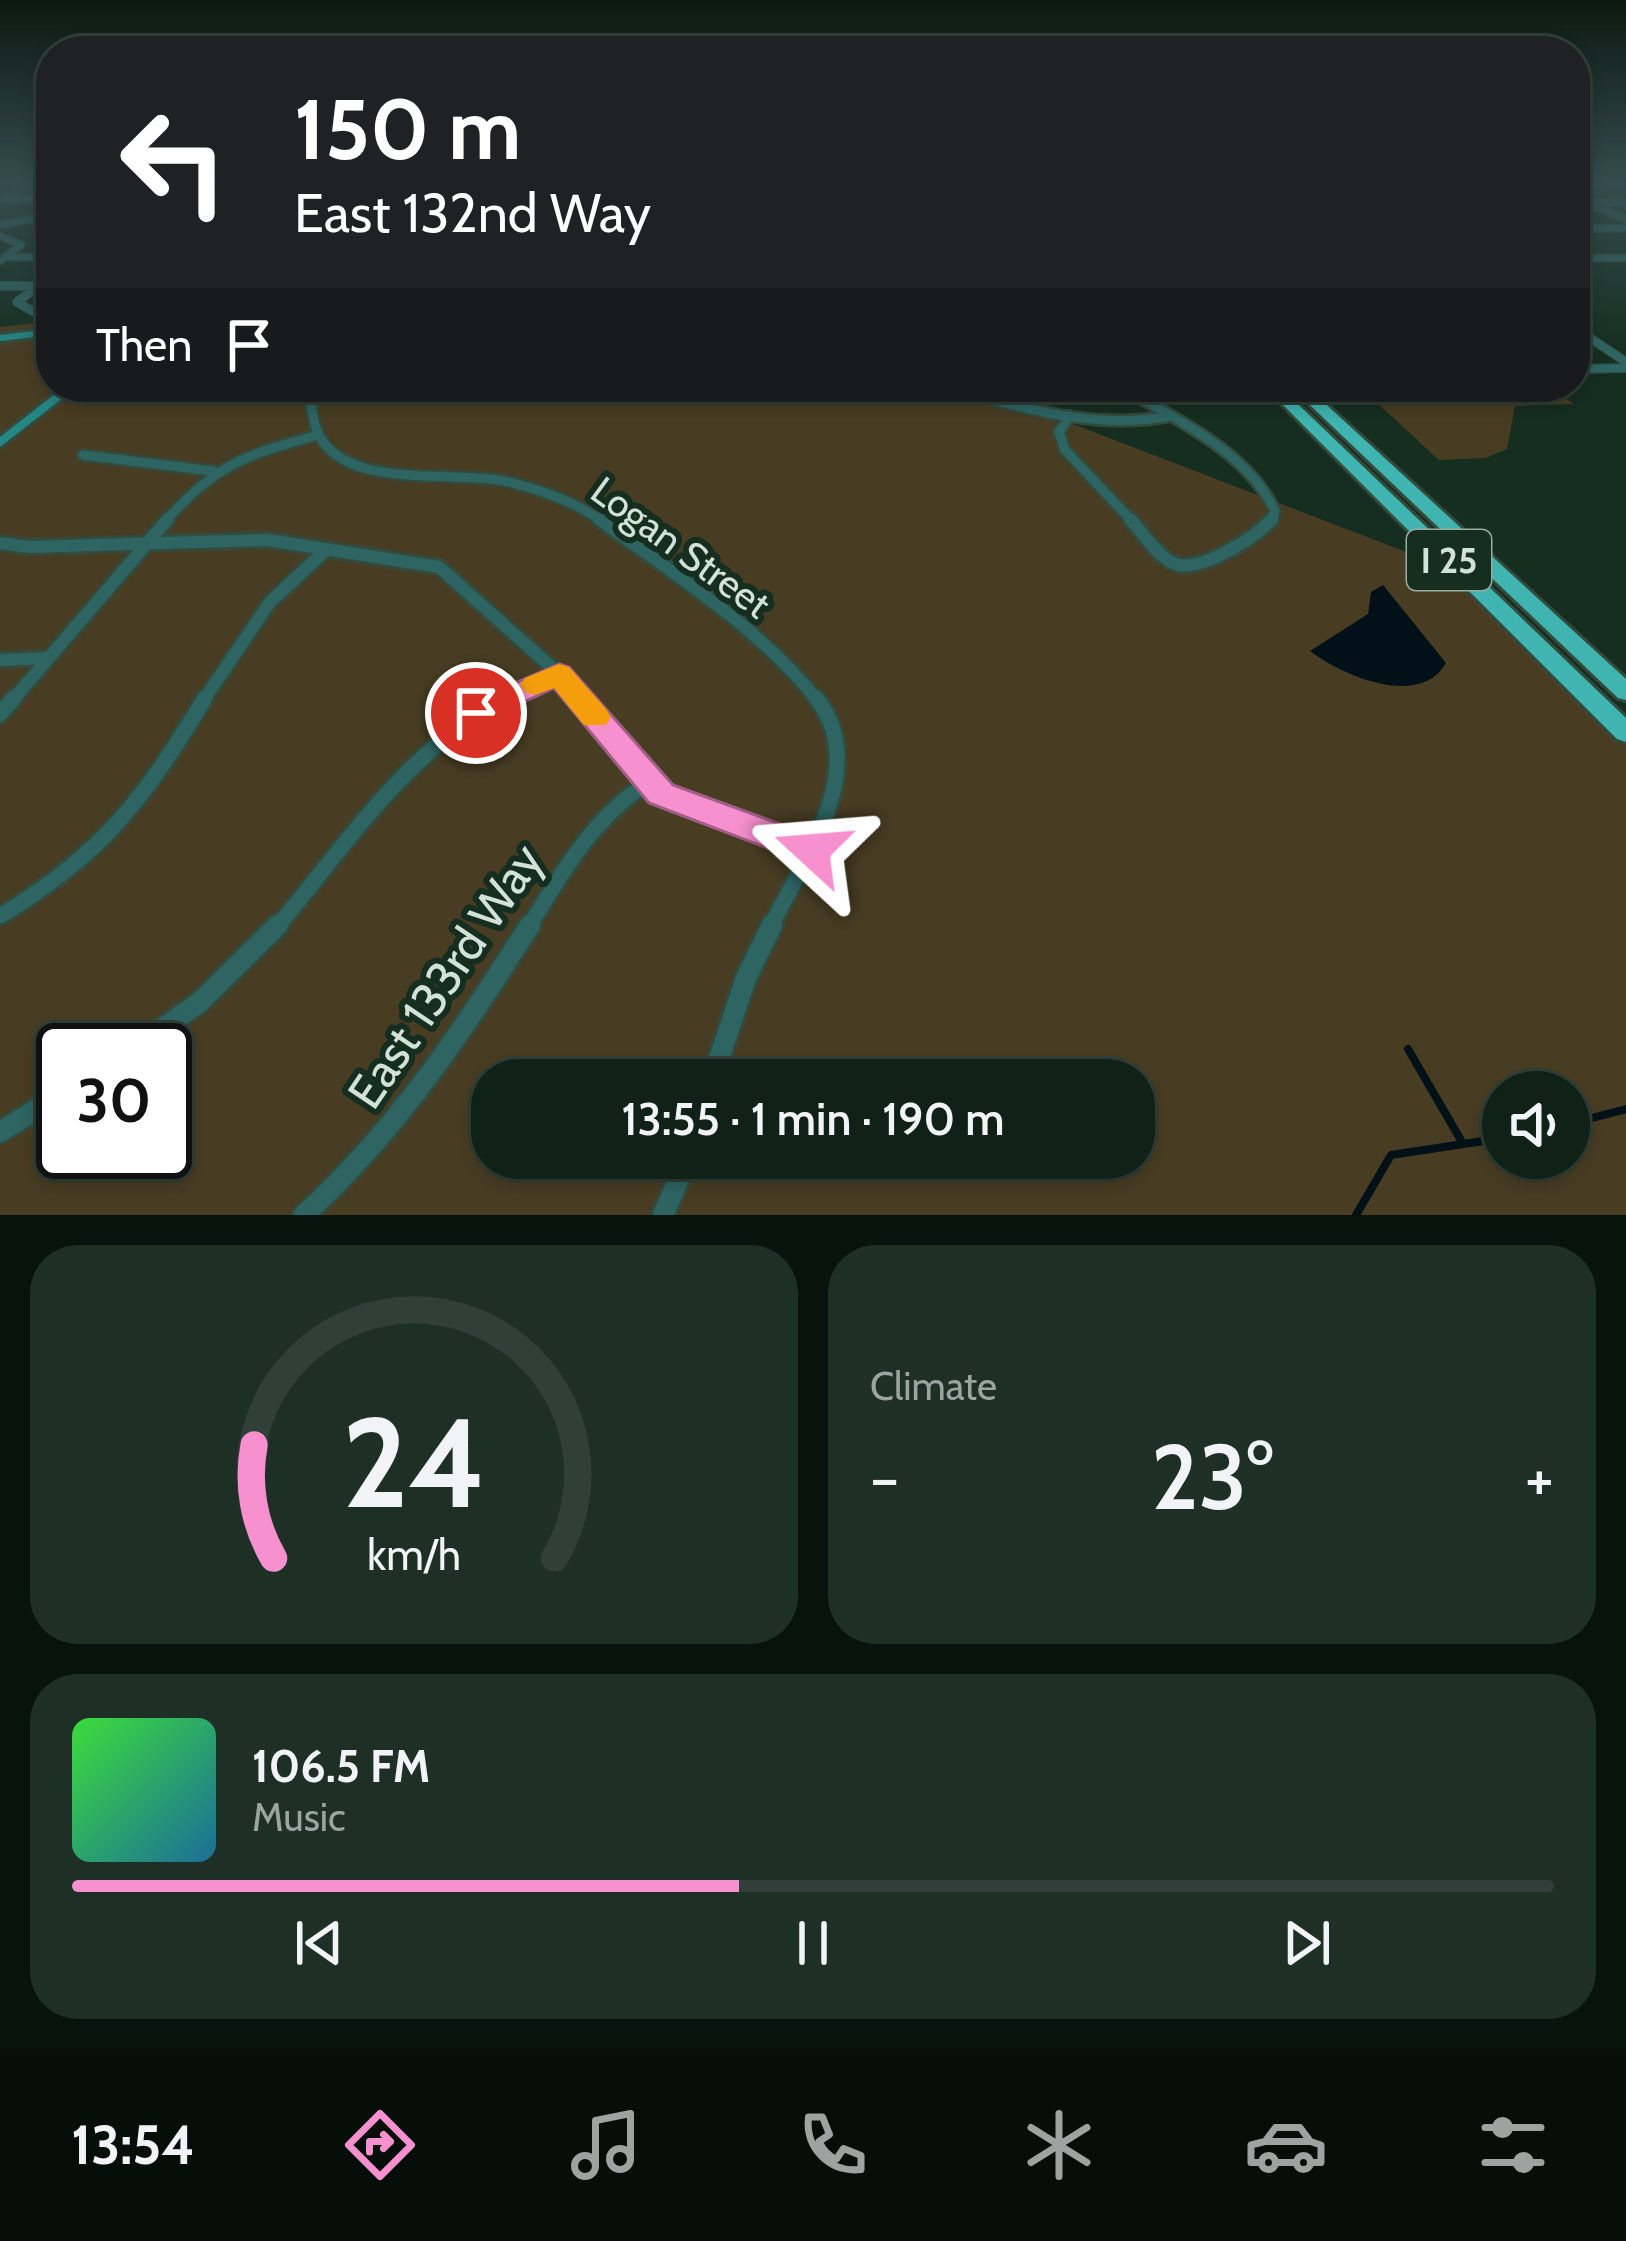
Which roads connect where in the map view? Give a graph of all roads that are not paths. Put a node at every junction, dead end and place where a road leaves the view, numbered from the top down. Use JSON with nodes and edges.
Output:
{"nodes":[{"id":1,"x":11,"y":240,"type":"edge"},
{"id":2,"x":1626,"y":257,"type":"edge"},
{"id":3,"x":36,"y":258,"type":"edge"},
{"id":4,"x":1590,"y":258,"type":"edge"},
{"id":5,"x":4,"y":259,"type":"edge"},
{"id":6,"x":0,"y":286,"type":"edge"},
{"id":7,"x":36,"y":286,"type":"edge"},
{"id":8,"x":36,"y":289,"type":"edge"},
{"id":9,"x":36,"y":313,"type":"dead end"},
{"id":10,"x":36,"y":335,"type":"edge"},
{"id":11,"x":0,"y":338,"type":"edge"},
{"id":12,"x":1590,"y":339,"type":"edge"},
{"id":13,"x":1626,"y":365,"type":"edge"},
{"id":14,"x":1590,"y":368,"type":"edge"},
{"id":15,"x":36,"y":402,"type":"edge"},
{"id":16,"x":52,"y":402,"type":"edge"},
{"id":17,"x":311,"y":402,"type":"edge"},
{"id":18,"x":1009,"y":402,"type":"edge"},
{"id":19,"x":1146,"y":402,"type":"edge"},
{"id":20,"x":1286,"y":402,"type":"edge"},
{"id":21,"x":1302,"y":402,"type":"edge"},
{"id":22,"x":1314,"y":402,"type":"edge"},
{"id":23,"x":1326,"y":402,"type":"edge"},
{"id":24,"x":1070,"y":416,"type":"junction"},
{"id":25,"x":1170,"y":416,"type":"junction"},
{"id":26,"x":0,"y":429,"type":"edge"},
{"id":27,"x":318,"y":435,"type":"junction"},
{"id":28,"x":0,"y":443,"type":"edge"},
{"id":29,"x":83,"y":455,"type":"dead end"},
{"id":30,"x":214,"y":471,"type":"junction"},
{"id":31,"x":0,"y":543,"type":"edge"},
{"id":32,"x":149,"y":543,"type":"junction"},
{"id":33,"x":325,"y":551,"type":"junction"},
{"id":34,"x":48,"y":658,"type":"junction"},
{"id":35,"x":0,"y":660,"type":"edge"},
{"id":36,"x":559,"y":674,"type":"junction"},
{"id":37,"x":1626,"y":675,"type":"edge"},
{"id":38,"x":1626,"y":692,"type":"edge"},
{"id":39,"x":1626,"y":713,"type":"edge"},
{"id":40,"x":0,"y":714,"type":"edge"},
{"id":41,"x":1626,"y":733,"type":"edge"},
{"id":42,"x":650,"y":782,"type":"junction"},
{"id":43,"x":812,"y":850,"type":"junction"},
{"id":44,"x":0,"y":916,"type":"edge"},
{"id":45,"x":170,"y":1023,"type":"edge"},
{"id":46,"x":719,"y":1059,"type":"edge"},
{"id":47,"x":36,"y":1110,"type":"edge"},
{"id":48,"x":0,"y":1132,"type":"edge"},
{"id":49,"x":679,"y":1179,"type":"edge"},
{"id":50,"x":304,"y":1215,"type":"edge"},
{"id":51,"x":663,"y":1215,"type":"edge"}],
"edges":[{"from":1,"to":5,"type":"street"},
{"from":2,"to":4,"type":"street"},
{"from":3,"to":5,"type":"street"},
{"from":6,"to":7,"type":"street"},
{"from":8,"to":9,"type":"street"},
{"from":10,"to":11,"type":"main road"},
{"from":12,"to":13,"type":"street"},
{"from":13,"to":14,"type":"street"},
{"from":15,"to":26,"type":"main road"},
{"from":16,"to":28,"type":"main road"},
{"from":17,"to":27,"type":"street"},
{"from":18,"to":24,"type":"street"},
{"from":19,"to":25,"type":"street"},
{"from":20,"to":41,"type":"highway","number":"I 25"},
{"from":21,"to":39,"type":"highway"},
{"from":22,"to":38,"type":"highway"},
{"from":23,"to":37,"type":"highway","number":"I 25"},
{"from":24,"to":25,"type":"street"},
{"from":24,"to":25,"type":"street"},
{"from":27,"to":30,"type":"street"},
{"from":27,"to":43,"type":"street","name":"Logan Street"},
{"from":29,"to":30,"type":"street"},
{"from":30,"to":32,"type":"street"},
{"from":31,"to":32,"type":"street"},
{"from":32,"to":33,"type":"street"},
{"from":32,"to":34,"type":"street"},
{"from":33,"to":36,"type":"street"},
{"from":33,"to":44,"type":"street"},
{"from":34,"to":35,"type":"street"},
{"from":34,"to":40,"type":"street"},
{"from":36,"to":42,"type":"street"},
{"from":36,"to":45,"type":"street"},
{"from":42,"to":43,"type":"street"},
{"from":42,"to":50,"type":"street","name":"East 133rd Way"},
{"from":43,"to":46,"type":"street","name":"Logan Street"},
{"from":47,"to":48,"type":"street"},
{"from":49,"to":51,"type":"street"}]}
